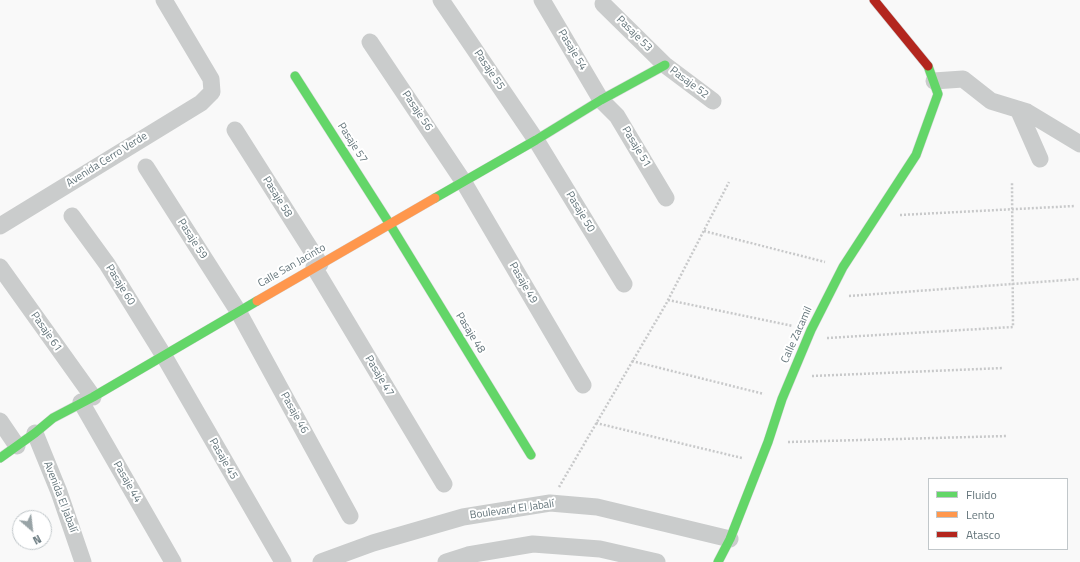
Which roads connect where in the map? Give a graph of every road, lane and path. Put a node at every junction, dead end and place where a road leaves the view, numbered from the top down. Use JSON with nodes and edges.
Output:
{"nodes":[{"id":1,"x":164,"y":0,"type":"edge"},
{"id":2,"x":441,"y":0,"type":"edge"},
{"id":3,"x":542,"y":0,"type":"edge"},
{"id":4,"x":874,"y":0,"type":"edge"},
{"id":5,"x":603,"y":4,"type":"dead end"},
{"id":6,"x":370,"y":42,"type":"dead end"},
{"id":7,"x":665,"y":65,"type":"junction"},
{"id":8,"x":295,"y":76,"type":"dead end"},
{"id":9,"x":934,"y":82,"type":"junction"},
{"id":10,"x":601,"y":100,"type":"junction"},
{"id":11,"x":713,"y":101,"type":"dead end"},
{"id":12,"x":1018,"y":109,"type":"junction"},
{"id":13,"x":235,"y":130,"type":"dead end"},
{"id":14,"x":536,"y":140,"type":"junction"},
{"id":15,"x":1080,"y":144,"type":"edge"},
{"id":16,"x":1040,"y":160,"type":"dead end"},
{"id":17,"x":146,"y":167,"type":"dead end"},
{"id":18,"x":463,"y":181,"type":"junction"},
{"id":19,"x":729,"y":182,"type":"dead end"},
{"id":20,"x":1012,"y":183,"type":"dead end"},
{"id":21,"x":666,"y":198,"type":"dead end"},
{"id":22,"x":1075,"y":206,"type":"dead end"},
{"id":23,"x":1012,"y":209,"type":"junction"},
{"id":24,"x":72,"y":216,"type":"dead end"},
{"id":25,"x":875,"y":216,"type":"junction"},
{"id":26,"x":389,"y":224,"type":"junction"},
{"id":27,"x":0,"y":226,"type":"edge"},
{"id":28,"x":703,"y":231,"type":"junction"},
{"id":29,"x":317,"y":266,"type":"junction"},
{"id":30,"x":843,"y":266,"type":"junction"},
{"id":31,"x":0,"y":267,"type":"edge"},
{"id":32,"x":1080,"y":279,"type":"edge"},
{"id":33,"x":624,"y":284,"type":"dead end"},
{"id":34,"x":1012,"y":284,"type":"junction"},
{"id":35,"x":827,"y":298,"type":"junction"},
{"id":36,"x":668,"y":300,"type":"junction"},
{"id":37,"x":238,"y":311,"type":"junction"},
{"id":38,"x":811,"y":330,"type":"junction"},
{"id":39,"x":807,"y":339,"type":"junction"},
{"id":40,"x":164,"y":356,"type":"junction"},
{"id":41,"x":632,"y":361,"type":"junction"},
{"id":42,"x":1003,"y":368,"type":"dead end"},
{"id":43,"x":791,"y":377,"type":"junction"},
{"id":44,"x":582,"y":385,"type":"dead end"},
{"id":45,"x":782,"y":399,"type":"junction"},
{"id":46,"x":87,"y":400,"type":"junction"},
{"id":47,"x":0,"y":421,"type":"edge"},
{"id":48,"x":596,"y":424,"type":"junction"},
{"id":49,"x":35,"y":433,"type":"junction"},
{"id":50,"x":1007,"y":436,"type":"dead end"},
{"id":51,"x":768,"y":442,"type":"junction"},
{"id":52,"x":17,"y":446,"type":"junction"},
{"id":53,"x":531,"y":455,"type":"dead end"},
{"id":54,"x":0,"y":458,"type":"edge"},
{"id":55,"x":760,"y":462,"type":"junction"},
{"id":56,"x":444,"y":484,"type":"dead end"},
{"id":57,"x":550,"y":503,"type":"junction"},
{"id":58,"x":350,"y":516,"type":"dead end"},
{"id":59,"x":730,"y":539,"type":"junction"},
{"id":60,"x":83,"y":562,"type":"edge"},
{"id":61,"x":173,"y":562,"type":"edge"},
{"id":62,"x":283,"y":562,"type":"edge"},
{"id":63,"x":321,"y":562,"type":"edge"},
{"id":64,"x":446,"y":562,"type":"edge"},
{"id":65,"x":657,"y":562,"type":"edge"},
{"id":66,"x":718,"y":562,"type":"edge"}],
"edges":[{"from":1,"to":27,"type":"street","name":"Avenida Cerro Verde"},
{"from":2,"to":14,"type":"street","name":"Pasaje 55"},
{"from":3,"to":10,"type":"street","name":"Pasaje 54"},
{"from":4,"to":9,"type":"street","name":"Calle Zacamil"},
{"from":5,"to":7,"type":"street","name":"Pasaje 53"},
{"from":6,"to":18,"type":"street","name":"Pasaje 56"},
{"from":7,"to":10,"type":"street","name":"Calle San Jacinto"},
{"from":7,"to":11,"type":"street","name":"Pasaje 52"},
{"from":8,"to":26,"type":"street","name":"Pasaje 57"},
{"from":9,"to":12,"type":"street"},
{"from":9,"to":25,"type":"street","name":"Calle Zacamil"},
{"from":10,"to":14,"type":"street","name":"Calle San Jacinto"},
{"from":10,"to":21,"type":"street","name":"Pasaje 51"},
{"from":12,"to":15,"type":"street"},
{"from":12,"to":16,"type":"street"},
{"from":13,"to":29,"type":"street","name":"Pasaje 58"},
{"from":14,"to":18,"type":"street","name":"Calle San Jacinto"},
{"from":14,"to":33,"type":"street","name":"Pasaje 50"},
{"from":17,"to":37,"type":"street","name":"Pasaje 59"},
{"from":18,"to":26,"type":"street","name":"Calle San Jacinto"},
{"from":18,"to":44,"type":"street","name":"Pasaje 49"},
{"from":19,"to":28,"type":"path"},
{"from":20,"to":23,"type":"path"},
{"from":22,"to":23,"type":"path"},
{"from":23,"to":25,"type":"path"},
{"from":23,"to":34,"type":"path"},
{"from":24,"to":40,"type":"street","name":"Pasaje 60"},
{"from":25,"to":30,"type":"street","name":"Calle Zacamil"},
{"from":26,"to":29,"type":"street","name":"Calle San Jacinto"},
{"from":26,"to":53,"type":"street","name":"Pasaje 48"},
{"from":28,"to":30,"type":"path"},
{"from":28,"to":36,"type":"path"},
{"from":29,"to":37,"type":"street","name":"Calle San Jacinto"},
{"from":29,"to":56,"type":"street","name":"Pasaje 47"},
{"from":30,"to":35,"type":"street","name":"Calle Zacamil"},
{"from":31,"to":46,"type":"street","name":"Pasaje 61"},
{"from":32,"to":34,"type":"path"},
{"from":34,"to":35,"type":"path"},
{"from":34,"to":39,"type":"path"},
{"from":35,"to":38,"type":"street","name":"Calle Zacamil"},
{"from":36,"to":38,"type":"path"},
{"from":36,"to":41,"type":"path"},
{"from":37,"to":40,"type":"street","name":"Calle San Jacinto"},
{"from":37,"to":58,"type":"street","name":"Pasaje 46"},
{"from":38,"to":39,"type":"street","name":"Calle Zacamil"},
{"from":39,"to":43,"type":"street","name":"Calle Zacamil"},
{"from":40,"to":46,"type":"street","name":"Calle San Jacinto"},
{"from":40,"to":62,"type":"street","name":"Pasaje 45"},
{"from":41,"to":45,"type":"path"},
{"from":41,"to":48,"type":"path"},
{"from":42,"to":43,"type":"path"},
{"from":43,"to":45,"type":"street","name":"Calle Zacamil"},
{"from":45,"to":51,"type":"street","name":"Calle Zacamil"},
{"from":46,"to":49,"type":"street","name":"Calle San Jacinto"},
{"from":46,"to":61,"type":"street","name":"Pasaje 44"},
{"from":47,"to":52,"type":"street"},
{"from":48,"to":55,"type":"path"},
{"from":48,"to":57,"type":"path"},
{"from":49,"to":52,"type":"street","name":"Calle San Jacinto"},
{"from":49,"to":60,"type":"street","name":"Avenida El Jabalí"},
{"from":50,"to":51,"type":"path"},
{"from":51,"to":55,"type":"street","name":"Calle Zacamil"},
{"from":52,"to":54,"type":"street","name":"Calle San Jacinto"},
{"from":55,"to":59,"type":"street","name":"Calle Zacamil"},
{"from":57,"to":59,"type":"street","name":"Boulevard El Jabalí"},
{"from":57,"to":63,"type":"street","name":"Boulevard El Jabalí"},
{"from":59,"to":66,"type":"street","name":"Calle Zacamil"},
{"from":64,"to":65,"type":"street"}]}
